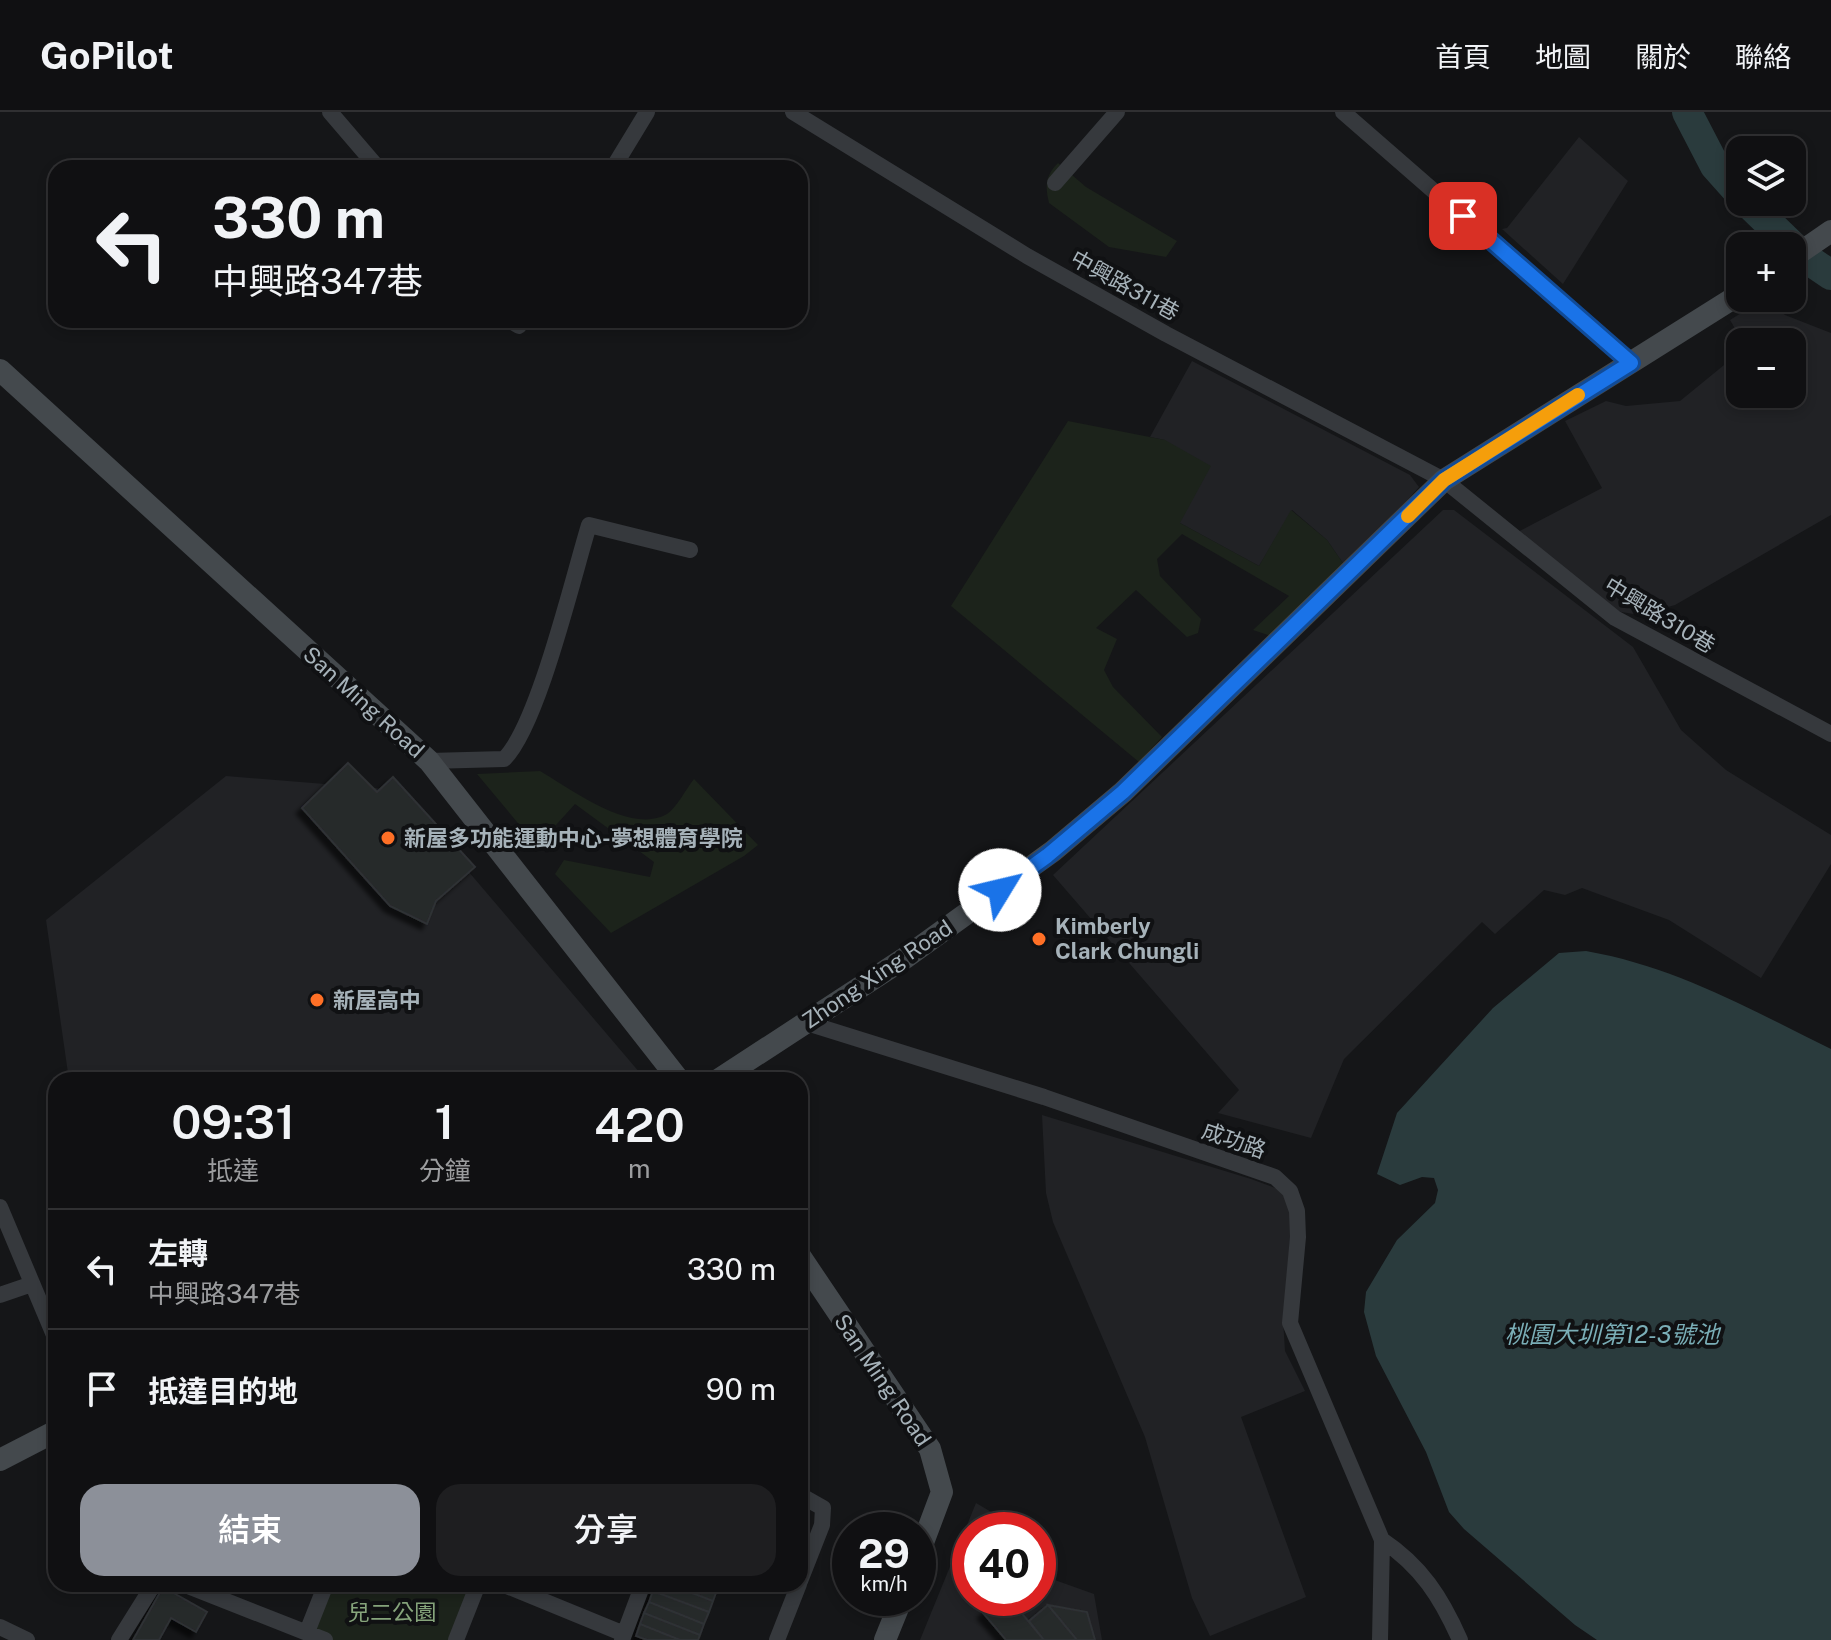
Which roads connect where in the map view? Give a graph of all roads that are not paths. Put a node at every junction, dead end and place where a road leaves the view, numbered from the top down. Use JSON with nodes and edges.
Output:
{"nodes":[{"id":1,"x":330,"y":112,"type":"edge"},
{"id":2,"x":647,"y":112,"type":"edge"},
{"id":3,"x":793,"y":112,"type":"edge"},
{"id":4,"x":1117,"y":112,"type":"edge"},
{"id":5,"x":1343,"y":112,"type":"edge"},
{"id":6,"x":371,"y":160,"type":"edge"},
{"id":7,"x":618,"y":160,"type":"edge"},
{"id":8,"x":1055,"y":183,"type":"dead end"},
{"id":9,"x":1831,"y":231,"type":"edge"},
{"id":10,"x":1806,"y":248,"type":"edge"},
{"id":11,"x":1726,"y":303,"type":"edge"},
{"id":12,"x":1631,"y":363,"type":"junction"},
{"id":13,"x":0,"y":370,"type":"edge"},
{"id":14,"x":1444,"y":480,"type":"junction"},
{"id":15,"x":690,"y":550,"type":"dead end"},
{"id":16,"x":1831,"y":734,"type":"edge"},
{"id":17,"x":429,"y":761,"type":"junction"},
{"id":18,"x":804,"y":1022,"type":"junction"},
{"id":19,"x":673,"y":1072,"type":"edge"},
{"id":20,"x":730,"y":1072,"type":"edge"},
{"id":21,"x":0,"y":1207,"type":"edge"},
{"id":22,"x":808,"y":1268,"type":"edge"},
{"id":23,"x":32,"y":1284,"type":"junction"},
{"id":24,"x":0,"y":1295,"type":"edge"},
{"id":25,"x":48,"y":1321,"type":"edge"},
{"id":26,"x":48,"y":1435,"type":"edge"},
{"id":27,"x":0,"y":1460,"type":"edge"},
{"id":28,"x":808,"y":1500,"type":"edge"},
{"id":29,"x":934,"y":1512,"type":"edge"},
{"id":30,"x":1382,"y":1540,"type":"junction"},
{"id":31,"x":808,"y":1562,"type":"edge"},
{"id":32,"x":149,"y":1592,"type":"edge"},
{"id":33,"x":204,"y":1592,"type":"edge"},
{"id":34,"x":323,"y":1592,"type":"edge"},
{"id":35,"x":475,"y":1592,"type":"edge"},
{"id":36,"x":520,"y":1592,"type":"edge"},
{"id":37,"x":640,"y":1592,"type":"edge"},
{"id":38,"x":796,"y":1592,"type":"edge"},
{"id":39,"x":895,"y":1616,"type":"edge"},
{"id":40,"x":0,"y":1627,"type":"edge"},
{"id":41,"x":307,"y":1632,"type":"junction"},
{"id":42,"x":623,"y":1637,"type":"edge"},
{"id":43,"x":27,"y":1640,"type":"edge"},
{"id":44,"x":119,"y":1640,"type":"edge"},
{"id":45,"x":325,"y":1640,"type":"edge"},
{"id":46,"x":456,"y":1640,"type":"edge"},
{"id":47,"x":777,"y":1640,"type":"edge"},
{"id":48,"x":885,"y":1640,"type":"edge"},
{"id":49,"x":1380,"y":1640,"type":"edge"},
{"id":50,"x":1460,"y":1640,"type":"edge"}],
"edges":[{"from":1,"to":6,"type":"street"},
{"from":2,"to":7,"type":"street"},
{"from":3,"to":14,"type":"street","name":"中興路311巷"},
{"from":4,"to":8,"type":"street"},
{"from":5,"to":12,"type":"street"},
{"from":9,"to":10,"type":"street"},
{"from":11,"to":12,"type":"street","name":"Zhong Xing Road"},
{"from":12,"to":14,"type":"street","name":"Zhong Xing Road"},
{"from":13,"to":17,"type":"street","name":"San Ming Road"},
{"from":14,"to":16,"type":"street","name":"中興路310巷"},
{"from":14,"to":18,"type":"street","name":"Zhong Xing Road"},
{"from":15,"to":17,"type":"street"},
{"from":17,"to":19,"type":"street","name":"San Ming Road"},
{"from":18,"to":20,"type":"street","name":"Zhong Xing Road"},
{"from":18,"to":30,"type":"street","name":"成功路"},
{"from":21,"to":23,"type":"street"},
{"from":22,"to":29,"type":"street","name":"San Ming Road"},
{"from":23,"to":24,"type":"street"},
{"from":23,"to":25,"type":"street"},
{"from":26,"to":27,"type":"street"},
{"from":28,"to":31,"type":"street"},
{"from":30,"to":49,"type":"street","name":"成功路"},
{"from":30,"to":50,"type":"street"},
{"from":32,"to":44,"type":"street"},
{"from":33,"to":41,"type":"street"},
{"from":34,"to":41,"type":"street"},
{"from":35,"to":46,"type":"street"},
{"from":36,"to":42,"type":"street"},
{"from":37,"to":42,"type":"street"},
{"from":38,"to":47,"type":"street"},
{"from":39,"to":48,"type":"street"},
{"from":40,"to":43,"type":"street"},
{"from":41,"to":45,"type":"street"}]}
